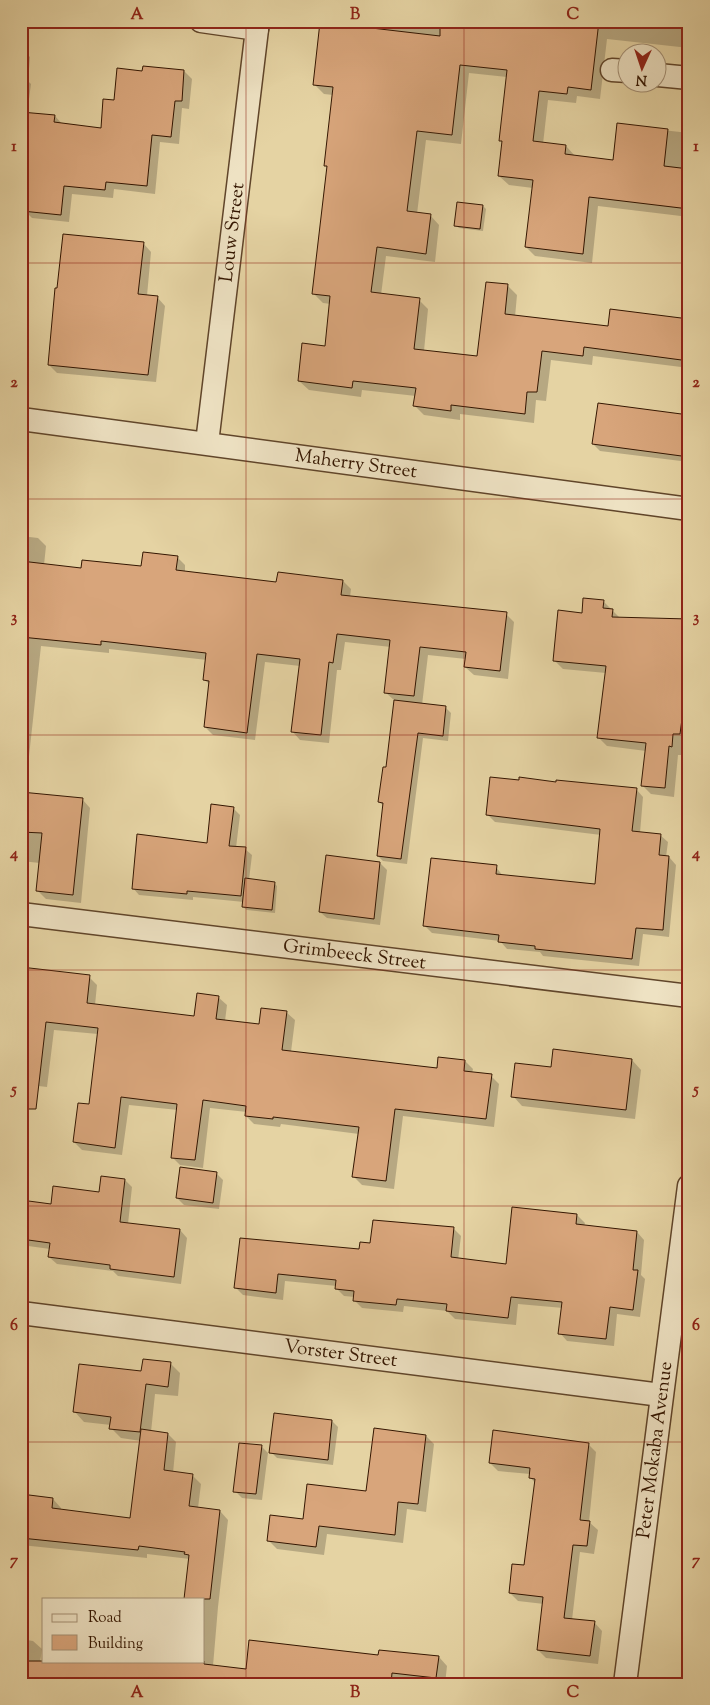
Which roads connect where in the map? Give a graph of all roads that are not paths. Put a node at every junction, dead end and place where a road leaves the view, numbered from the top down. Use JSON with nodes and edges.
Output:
{"nodes":[{"id":1,"x":201,"y":21,"type":"edge"},
{"id":2,"x":257,"y":25,"type":"edge"},
{"id":3,"x":668,"y":75,"type":"edge"},
{"id":4,"x":689,"y":78,"type":"edge"},
{"id":5,"x":21,"y":419,"type":"edge"},
{"id":6,"x":207,"y":443,"type":"junction"},
{"id":7,"x":689,"y":509,"type":"edge"},
{"id":8,"x":21,"y":914,"type":"edge"},
{"id":9,"x":689,"y":996,"type":"edge"},
{"id":10,"x":689,"y":1186,"type":"edge"},
{"id":11,"x":21,"y":1313,"type":"edge"},
{"id":12,"x":661,"y":1394,"type":"junction"},
{"id":13,"x":625,"y":1684,"type":"edge"}],
"edges":[{"from":1,"to":2,"type":"street"},
{"from":2,"to":6,"type":"street","name":"Louw Street"},
{"from":3,"to":4,"type":"street"},
{"from":5,"to":6,"type":"street","name":"Maherry Street"},
{"from":6,"to":7,"type":"street","name":"Maherry Street"},
{"from":8,"to":9,"type":"street","name":"Grimbeeck Street"},
{"from":10,"to":12,"type":"street","name":"Peter Mokaba Avenue"},
{"from":11,"to":12,"type":"street","name":"Vorster Street"},
{"from":12,"to":13,"type":"street","name":"Peter Mokaba Avenue"}]}
